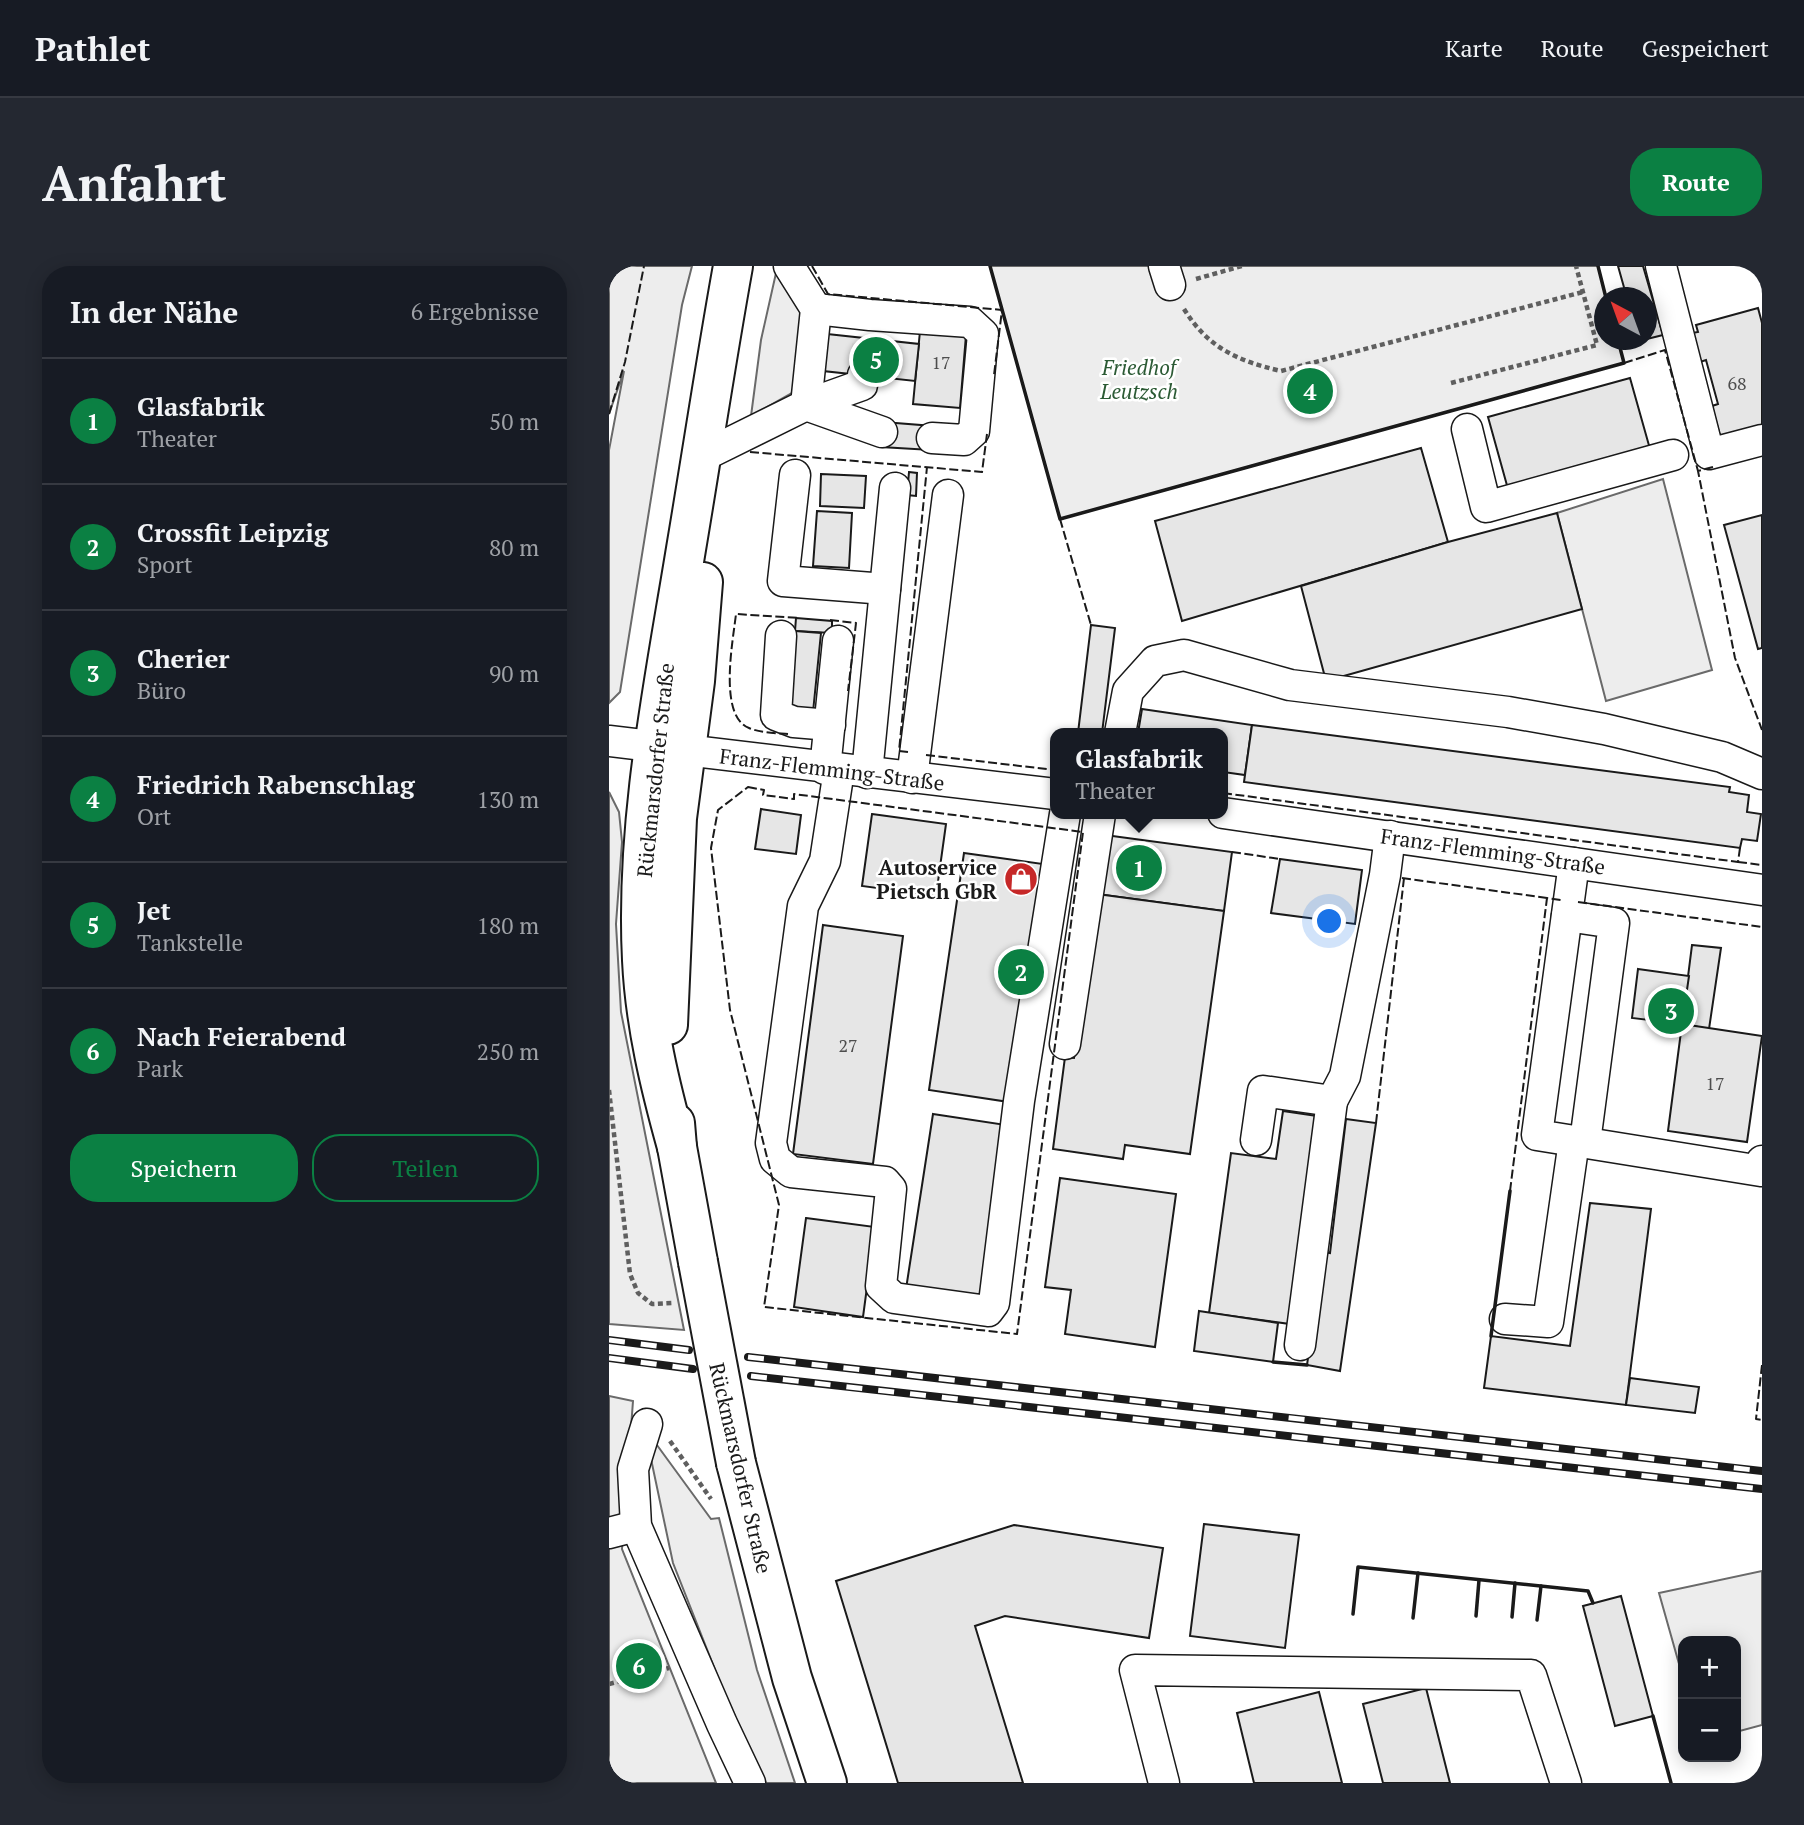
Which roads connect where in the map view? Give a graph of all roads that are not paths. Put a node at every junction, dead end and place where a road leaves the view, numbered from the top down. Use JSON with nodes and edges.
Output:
{"nodes":[{"id":1,"x":733,"y":266,"type":"edge"},
{"id":2,"x":789,"y":266,"type":"edge"},
{"id":3,"x":1661,"y":266,"type":"edge"},
{"id":4,"x":816,"y":309,"type":"junction"},
{"id":5,"x":863,"y":375,"type":"dead end"},
{"id":6,"x":711,"y":392,"type":"junction"},
{"id":7,"x":806,"y":405,"type":"junction"},
{"id":8,"x":1467,"y":429,"type":"dead end"},
{"id":9,"x":882,"y":432,"type":"dead end"},
{"id":10,"x":932,"y":438,"type":"dead end"},
{"id":11,"x":1762,"y":440,"type":"edge"},
{"id":12,"x":713,"y":451,"type":"junction"},
{"id":13,"x":1673,"y":456,"type":"dead end"},
{"id":14,"x":795,"y":475,"type":"dead end"},
{"id":15,"x":895,"y":488,"type":"dead end"},
{"id":16,"x":948,"y":495,"type":"dead end"},
{"id":17,"x":885,"y":589,"type":"junction"},
{"id":18,"x":781,"y":636,"type":"dead end"},
{"id":19,"x":838,"y":641,"type":"dead end"},
{"id":20,"x":830,"y":724,"type":"junction"},
{"id":21,"x":1121,"y":728,"type":"edge"},
{"id":22,"x":609,"y":741,"type":"edge"},
{"id":23,"x":671,"y":749,"type":"junction"},
{"id":24,"x":844,"y":771,"type":"junction"},
{"id":25,"x":1762,"y":774,"type":"edge"},
{"id":26,"x":912,"y":778,"type":"junction"},
{"id":27,"x":1050,"y":793,"type":"edge"},
{"id":28,"x":1228,"y":814,"type":"edge"},
{"id":29,"x":1064,"y":819,"type":"edge"},
{"id":30,"x":1099,"y":819,"type":"edge"},
{"id":31,"x":1390,"y":836,"type":"junction"},
{"id":32,"x":1574,"y":863,"type":"junction"},
{"id":33,"x":1762,"y":890,"type":"edge"},
{"id":34,"x":1567,"y":916,"type":"junction"},
{"id":35,"x":1065,"y":1044,"type":"dead end"},
{"id":36,"x":1332,"y":1101,"type":"junction"},
{"id":37,"x":1256,"y":1140,"type":"dead end"},
{"id":38,"x":1580,"y":1142,"type":"junction"},
{"id":39,"x":1762,"y":1161,"type":"edge"},
{"id":40,"x":1505,"y":1320,"type":"dead end"},
{"id":41,"x":1300,"y":1345,"type":"dead end"},
{"id":42,"x":657,"y":1430,"type":"road end"},
{"id":43,"x":623,"y":1530,"type":"edge"},
{"id":44,"x":750,"y":1783,"type":"edge"},
{"id":45,"x":827,"y":1783,"type":"edge"},
{"id":46,"x":1164,"y":1783,"type":"edge"},
{"id":47,"x":1566,"y":1783,"type":"edge"}],
"edges":[{"from":1,"to":6,"type":"main road","name":"Rückmarsdorfer Straße"},
{"from":2,"to":4,"type":"street"},
{"from":3,"to":11,"type":"street"},
{"from":4,"to":7,"type":"street"},
{"from":4,"to":10,"type":"street"},
{"from":5,"to":7,"type":"street"},
{"from":6,"to":12,"type":"main road","name":"Rückmarsdorfer Straße"},
{"from":6,"to":23,"type":"main road","name":"Rückmarsdorfer Straße"},
{"from":7,"to":9,"type":"street"},
{"from":7,"to":12,"type":"street"},
{"from":8,"to":13,"type":"street"},
{"from":12,"to":23,"type":"main road","name":"Rückmarsdorfer Straße"},
{"from":14,"to":17,"type":"street"},
{"from":15,"to":17,"type":"street"},
{"from":16,"to":26,"type":"street"},
{"from":17,"to":24,"type":"street"},
{"from":18,"to":20,"type":"street"},
{"from":19,"to":20,"type":"street"},
{"from":20,"to":24,"type":"street"},
{"from":21,"to":25,"type":"street"},
{"from":22,"to":23,"type":"street","name":"Franz-Flemming-Straße"},
{"from":23,"to":24,"type":"street","name":"Franz-Flemming-Straße"},
{"from":23,"to":45,"type":"main road","name":"Rückmarsdorfer Straße","bridge":true},
{"from":24,"to":26,"type":"street","name":"Franz-Flemming-Straße"},
{"from":24,"to":29,"type":"street"},
{"from":26,"to":27,"type":"street","name":"Franz-Flemming-Straße"},
{"from":28,"to":31,"type":"street","name":"Franz-Flemming-Straße"},
{"from":30,"to":35,"type":"street"},
{"from":31,"to":32,"type":"street","name":"Franz-Flemming-Straße"},
{"from":31,"to":36,"type":"street"},
{"from":32,"to":33,"type":"street","name":"Franz-Flemming-Straße"},
{"from":32,"to":34,"type":"street"},
{"from":34,"to":38,"type":"street"},
{"from":34,"to":38,"type":"street"},
{"from":36,"to":37,"type":"street"},
{"from":36,"to":41,"type":"street"},
{"from":38,"to":39,"type":"street"},
{"from":38,"to":40,"type":"street"},
{"from":42,"to":43,"type":"street"},
{"from":43,"to":44,"type":"street"},
{"from":46,"to":47,"type":"street"}]}
